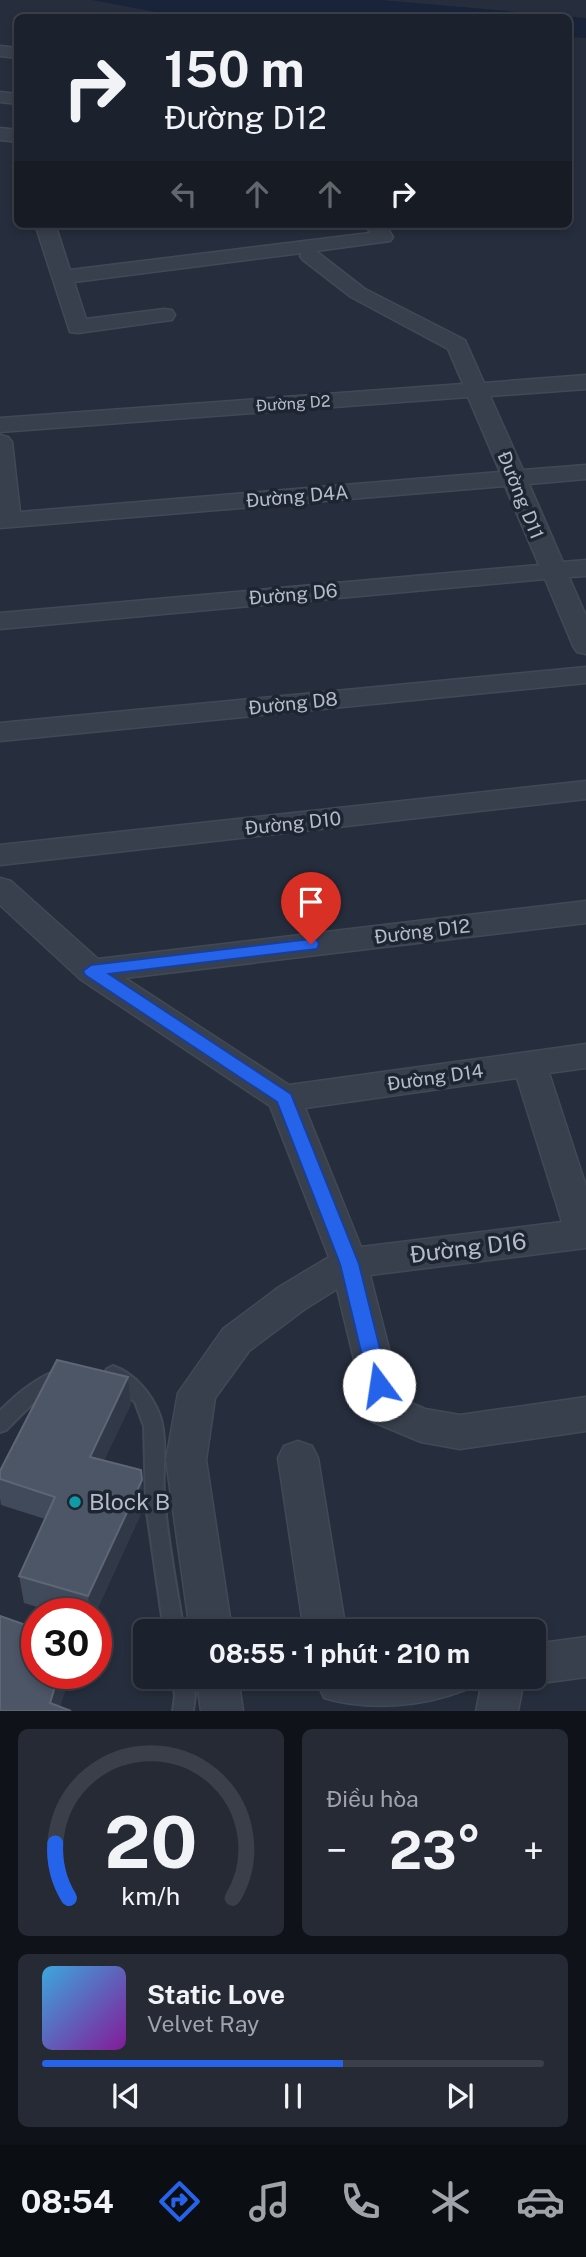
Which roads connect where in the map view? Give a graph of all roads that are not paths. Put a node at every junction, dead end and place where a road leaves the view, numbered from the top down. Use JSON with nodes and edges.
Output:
{"nodes":[{"id":1,"x":45,"y":228,"type":"edge"},
{"id":2,"x":377,"y":228,"type":"edge"},
{"id":3,"x":310,"y":256,"type":"dead end"},
{"id":4,"x":62,"y":277,"type":"junction"},
{"id":5,"x":164,"y":315,"type":"dead end"},
{"id":6,"x":586,"y":382,"type":"edge"},
{"id":7,"x":477,"y":390,"type":"junction"},
{"id":8,"x":0,"y":425,"type":"edge"},
{"id":9,"x":0,"y":442,"type":"edge"},
{"id":10,"x":586,"y":472,"type":"edge"},
{"id":11,"x":514,"y":478,"type":"junction"},
{"id":12,"x":4,"y":521,"type":"edge"},
{"id":13,"x":586,"y":569,"type":"edge"},
{"id":14,"x":552,"y":571,"type":"junction"},
{"id":15,"x":0,"y":621,"type":"edge"},
{"id":16,"x":586,"y":646,"type":"edge"},
{"id":17,"x":586,"y":675,"type":"edge"},
{"id":18,"x":0,"y":732,"type":"edge"},
{"id":19,"x":586,"y":790,"type":"edge"},
{"id":20,"x":0,"y":855,"type":"edge"},
{"id":21,"x":0,"y":888,"type":"edge"},
{"id":22,"x":586,"y":912,"type":"edge"},
{"id":23,"x":91,"y":971,"type":"junction"},
{"id":24,"x":586,"y":1056,"type":"edge"},
{"id":25,"x":529,"y":1064,"type":"junction"},
{"id":26,"x":284,"y":1098,"type":"junction"},
{"id":27,"x":585,"y":1234,"type":"edge"},
{"id":28,"x":349,"y":1264,"type":"junction"},
{"id":29,"x":586,"y":1414,"type":"edge"},
{"id":30,"x":0,"y":1424,"type":"edge"},
{"id":31,"x":298,"y":1458,"type":"dead end"},
{"id":32,"x":172,"y":1619,"type":"edge"},
{"id":33,"x":209,"y":1619,"type":"edge"},
{"id":34,"x":324,"y":1619,"type":"edge"},
{"id":35,"x":586,"y":1657,"type":"edge"},
{"id":36,"x":546,"y":1662,"type":"edge"},
{"id":37,"x":184,"y":1689,"type":"edge"},
{"id":38,"x":219,"y":1689,"type":"edge"},
{"id":39,"x":501,"y":1689,"type":"edge"},
{"id":40,"x":183,"y":1711,"type":"edge"},
{"id":41,"x":222,"y":1711,"type":"edge"},
{"id":42,"x":497,"y":1711,"type":"edge"}],
"edges":[{"from":1,"to":4,"type":"street"},
{"from":2,"to":4,"type":"street"},
{"from":3,"to":7,"type":"street","name":"Đường D11"},
{"from":4,"to":5,"type":"street"},
{"from":6,"to":7,"type":"street","name":"Đường D2"},
{"from":7,"to":8,"type":"street","name":"Đường D2"},
{"from":7,"to":11,"type":"street","name":"Đường D11"},
{"from":9,"to":12,"type":"street"},
{"from":10,"to":11,"type":"street","name":"Đường D4A"},
{"from":11,"to":12,"type":"street","name":"Đường D4A"},
{"from":11,"to":14,"type":"street","name":"Đường D11"},
{"from":13,"to":14,"type":"street","name":"Đường D6"},
{"from":14,"to":15,"type":"street","name":"Đường D6"},
{"from":14,"to":16,"type":"street","name":"Đường D11"},
{"from":17,"to":18,"type":"street","name":"Đường D8"},
{"from":19,"to":20,"type":"street","name":"Đường D10"},
{"from":21,"to":23,"type":"street"},
{"from":22,"to":23,"type":"street","name":"Đường D12"},
{"from":23,"to":26,"type":"street"},
{"from":24,"to":25,"type":"street","name":"Đường D14"},
{"from":25,"to":26,"type":"street","name":"Đường D14"},
{"from":25,"to":27,"type":"street"},
{"from":26,"to":28,"type":"street"},
{"from":27,"to":28,"type":"street","name":"Đường D16"},
{"from":28,"to":29,"type":"street"},
{"from":28,"to":33,"type":"street"},
{"from":30,"to":32,"type":"lane"},
{"from":31,"to":34,"type":"street"},
{"from":35,"to":36,"type":"street"},
{"from":37,"to":40,"type":"lane"},
{"from":38,"to":41,"type":"street"},
{"from":39,"to":42,"type":"street"}]}
